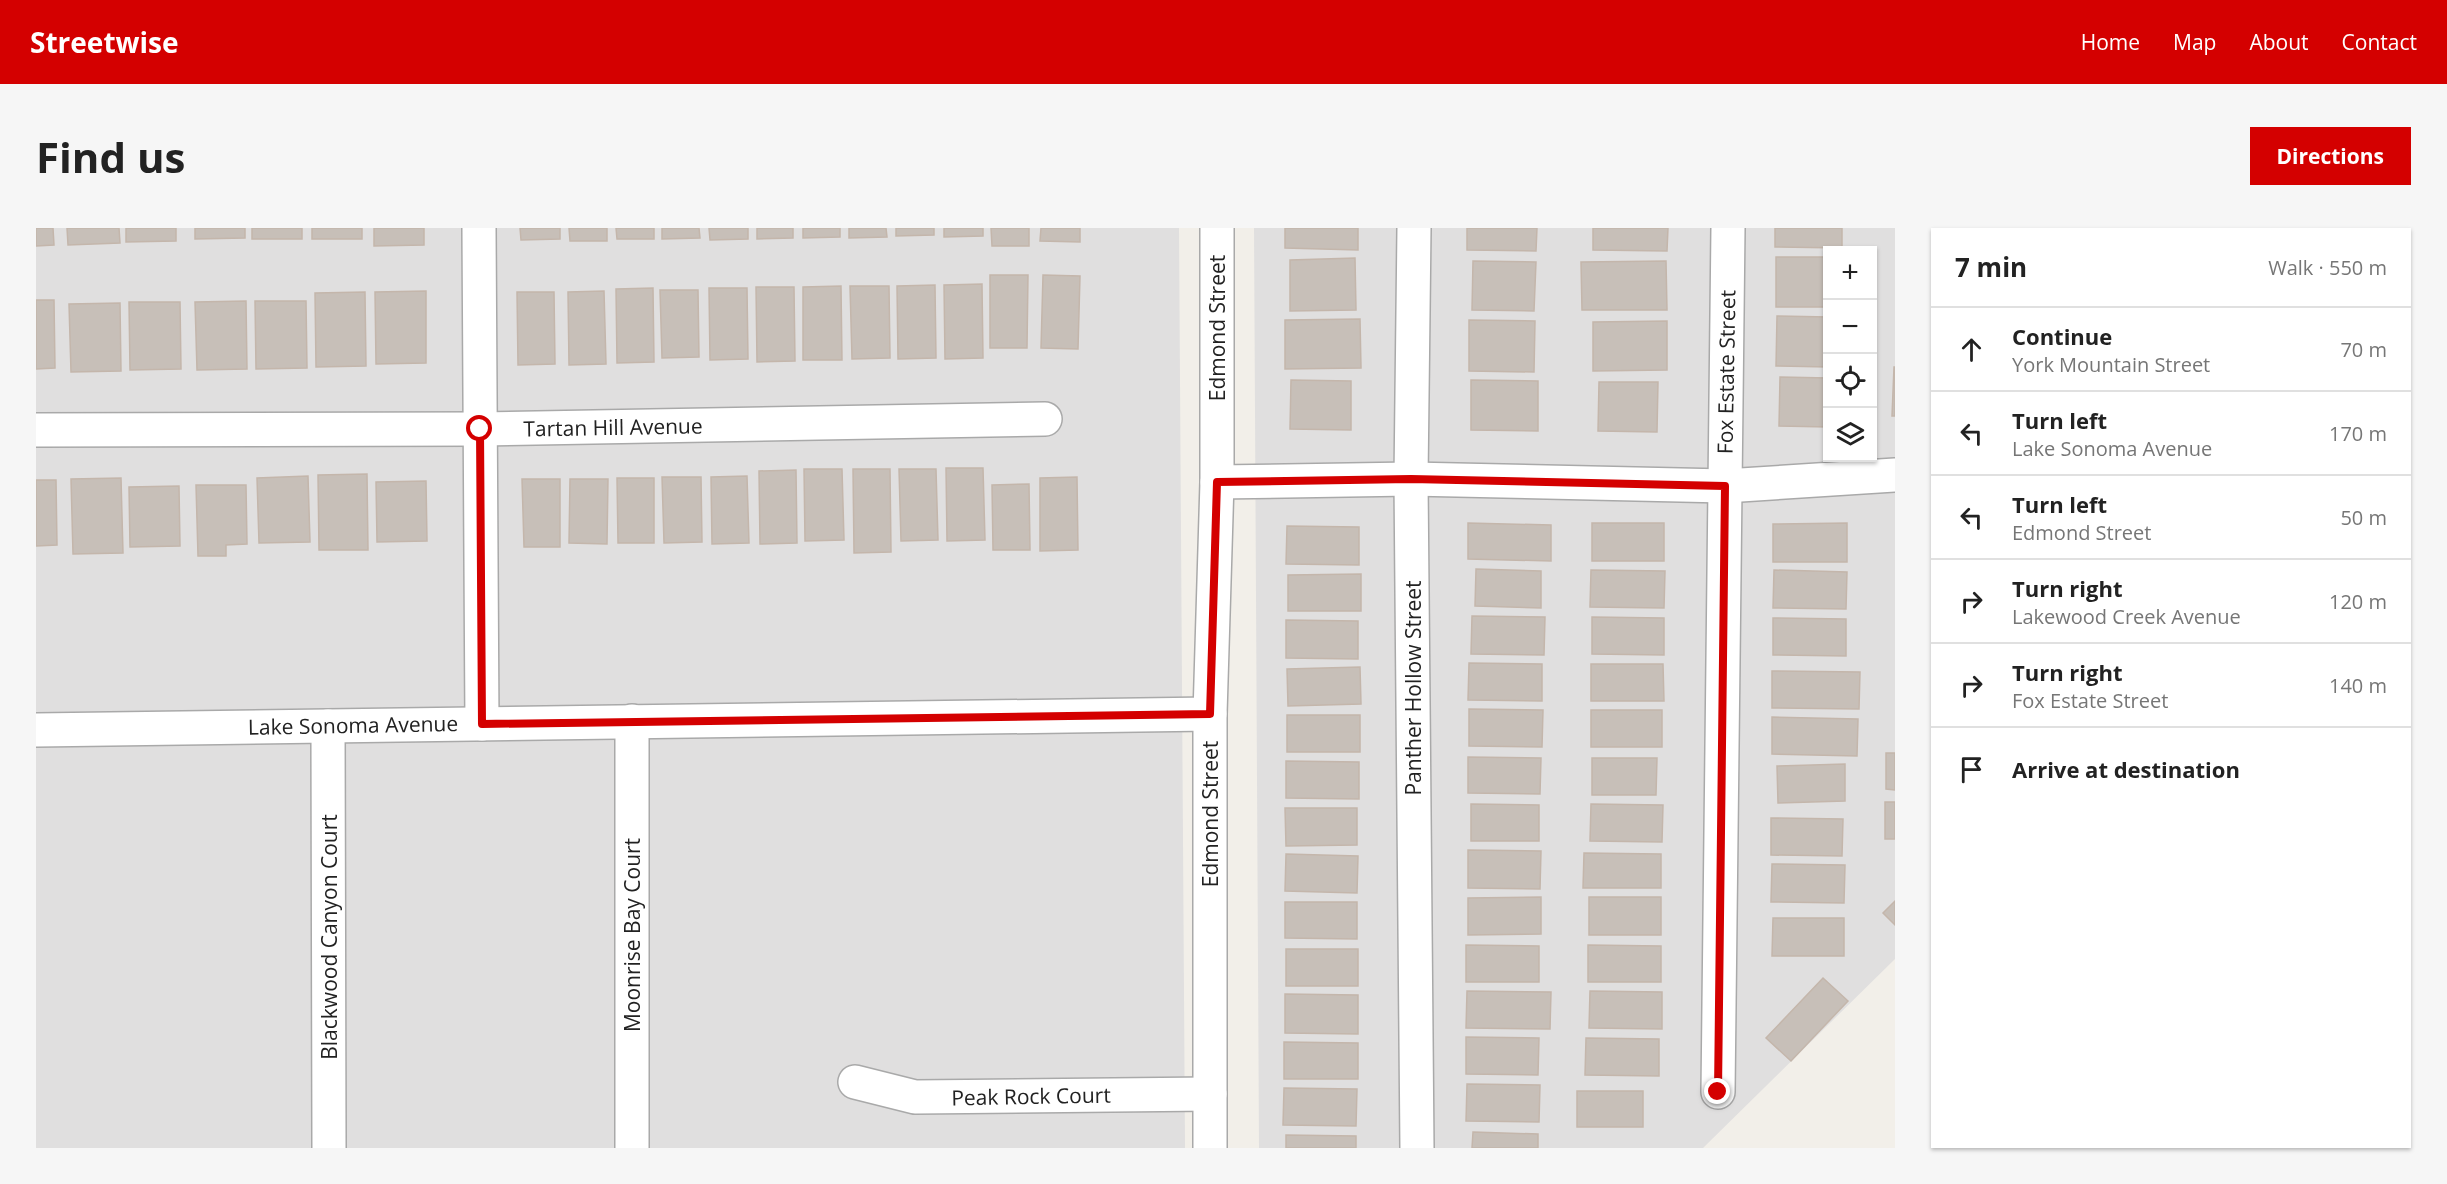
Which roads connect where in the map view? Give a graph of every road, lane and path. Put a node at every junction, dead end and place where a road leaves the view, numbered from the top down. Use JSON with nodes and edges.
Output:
{"nodes":[{"id":1,"x":479,"y":228,"type":"edge"},
{"id":2,"x":1217,"y":228,"type":"edge"},
{"id":3,"x":1414,"y":228,"type":"edge"},
{"id":4,"x":1728,"y":228,"type":"edge"},
{"id":5,"x":1045,"y":419,"type":"dead end"},
{"id":6,"x":480,"y":429,"type":"junction"},
{"id":7,"x":36,"y":430,"type":"edge"},
{"id":8,"x":1895,"y":475,"type":"edge"},
{"id":9,"x":1411,"y":479,"type":"junction"},
{"id":10,"x":1217,"y":482,"type":"junction"},
{"id":11,"x":1725,"y":486,"type":"junction"},
{"id":12,"x":1210,"y":714,"type":"junction"},
{"id":13,"x":632,"y":721,"type":"junction"},
{"id":14,"x":482,"y":724,"type":"junction"},
{"id":15,"x":328,"y":726,"type":"junction"},
{"id":16,"x":36,"y":730,"type":"edge"},
{"id":17,"x":855,"y":1082,"type":"dead end"},
{"id":18,"x":1718,"y":1092,"type":"dead end"},
{"id":19,"x":1210,"y":1094,"type":"junction"},
{"id":20,"x":329,"y":1148,"type":"edge"},
{"id":21,"x":632,"y":1148,"type":"edge"},
{"id":22,"x":1209,"y":1148,"type":"edge"},
{"id":23,"x":1417,"y":1148,"type":"edge"}],
"edges":[{"from":1,"to":6,"type":"street"},
{"from":2,"to":10,"type":"street","name":"Edmond Street"},
{"from":3,"to":9,"type":"street","name":"Panther Hollow Street"},
{"from":4,"to":11,"type":"street","name":"Fox Estate Street"},
{"from":5,"to":6,"type":"street","name":"Tartan Hill Avenue"},
{"from":6,"to":7,"type":"street","name":"Tartan Hill Avenue"},
{"from":6,"to":14,"type":"street"},
{"from":8,"to":11,"type":"street"},
{"from":9,"to":10,"type":"street"},
{"from":9,"to":11,"type":"street"},
{"from":9,"to":23,"type":"street","name":"Panther Hollow Street"},
{"from":10,"to":12,"type":"street","name":"Edmond Street"},
{"from":11,"to":18,"type":"street","name":"Fox Estate Street"},
{"from":12,"to":13,"type":"street","name":"Lake Sonoma Avenue"},
{"from":12,"to":19,"type":"street","name":"Edmond Street"},
{"from":13,"to":14,"type":"street","name":"Lake Sonoma Avenue"},
{"from":13,"to":21,"type":"street","name":"Moonrise Bay Court"},
{"from":14,"to":15,"type":"street","name":"Lake Sonoma Avenue"},
{"from":15,"to":16,"type":"street","name":"Lake Sonoma Avenue"},
{"from":15,"to":20,"type":"street","name":"Blackwood Canyon Court"},
{"from":17,"to":19,"type":"street","name":"Peak Rock Court"},
{"from":19,"to":22,"type":"street","name":"Edmond Street"}]}
